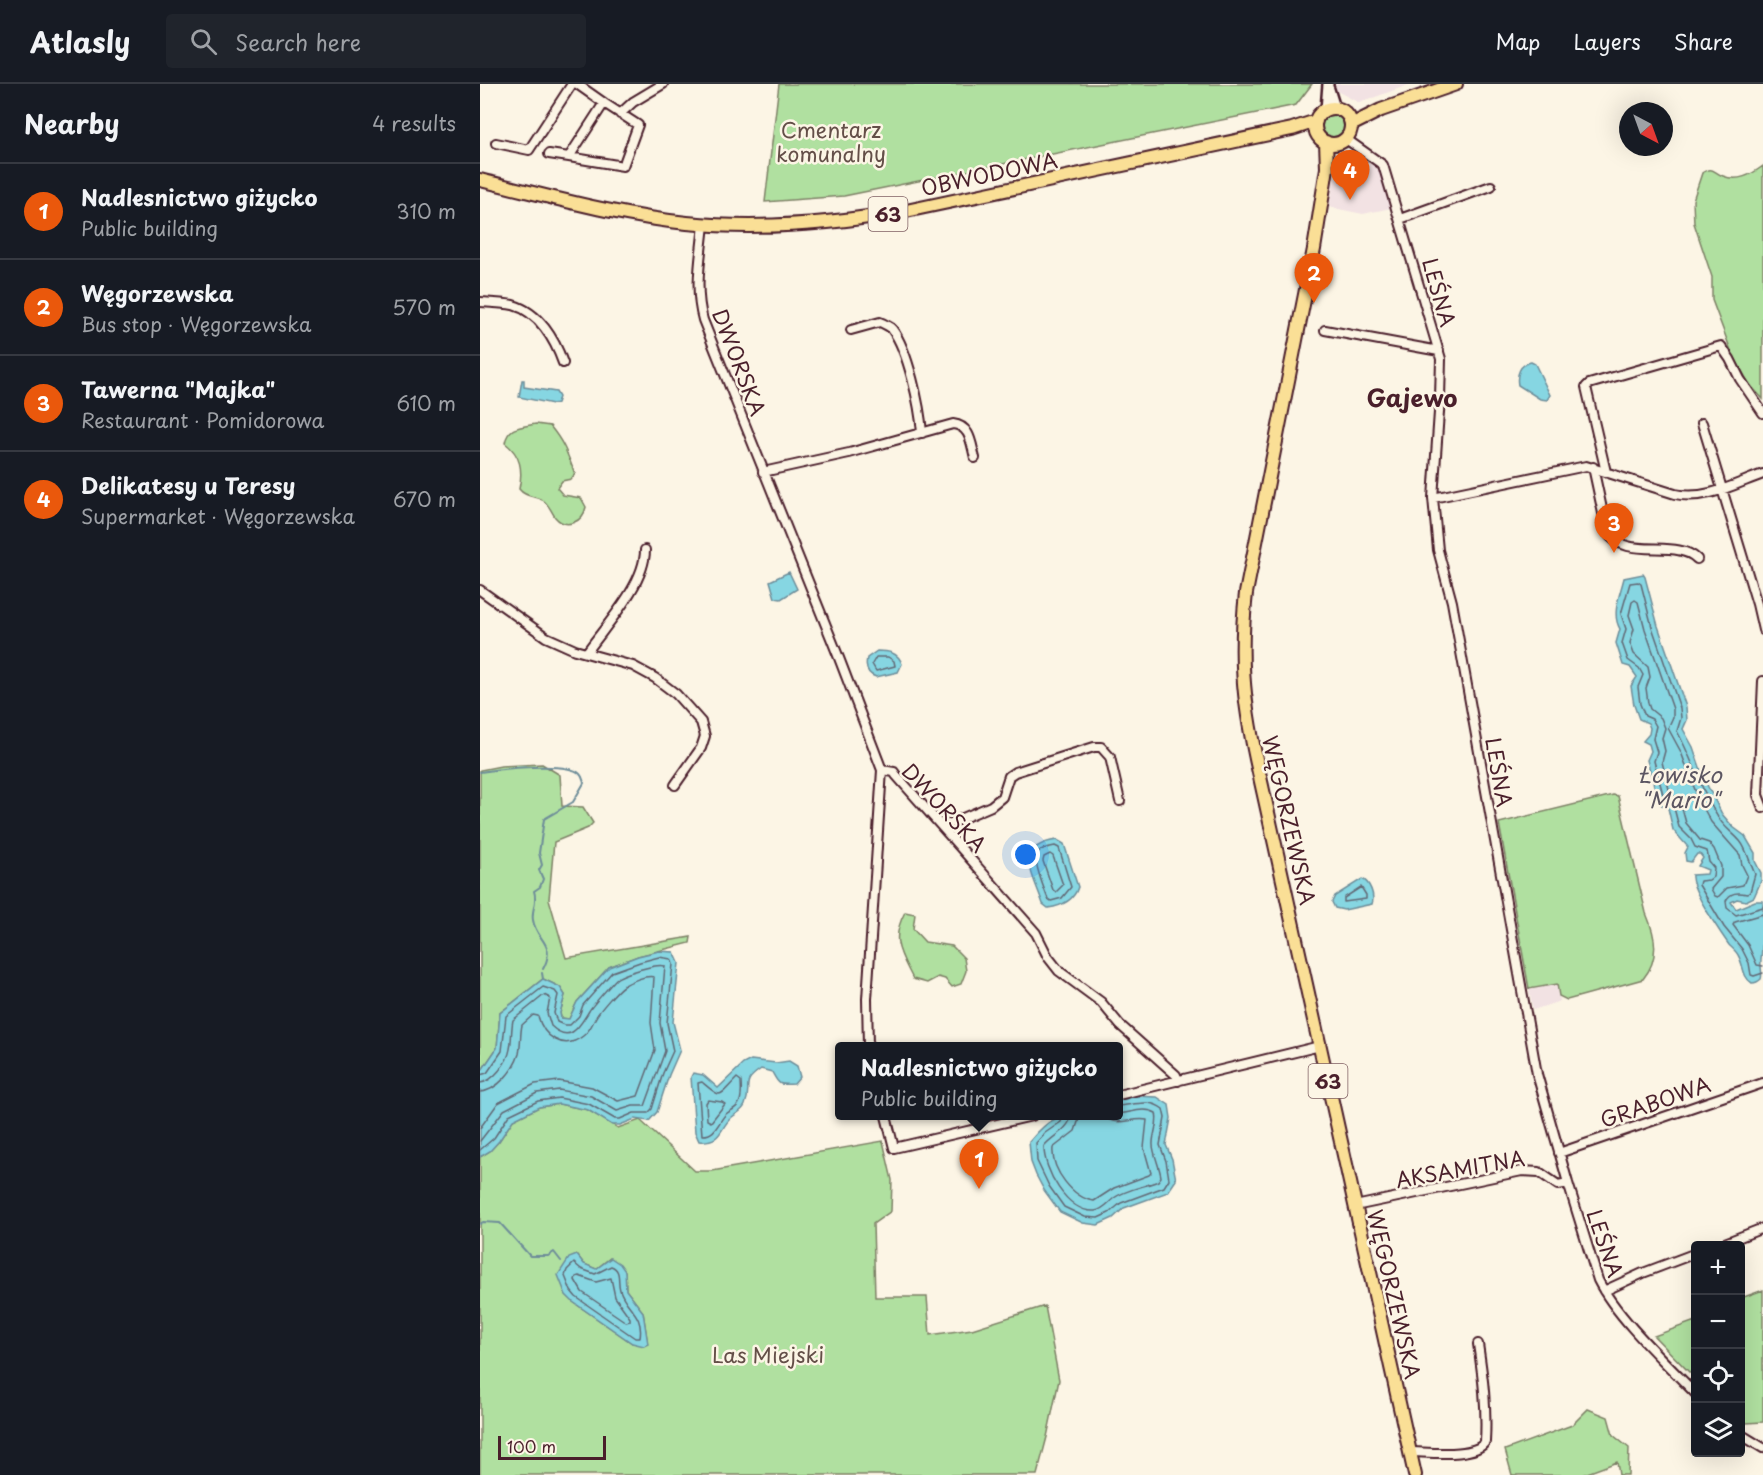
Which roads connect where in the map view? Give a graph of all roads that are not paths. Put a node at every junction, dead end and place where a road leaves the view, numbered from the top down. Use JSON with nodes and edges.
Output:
{"nodes":[{"id":1,"x":572,"y":84,"type":"edge"},
{"id":2,"x":577,"y":84,"type":"edge"},
{"id":3,"x":663,"y":84,"type":"edge"},
{"id":4,"x":1456,"y":84,"type":"edge"},
{"id":5,"x":1328,"y":85,"type":"edge"},
{"id":6,"x":604,"y":103,"type":"junction"},
{"id":7,"x":1330,"y":109,"type":"junction"},
{"id":8,"x":620,"y":114,"type":"junction"},
{"id":9,"x":1350,"y":121,"type":"junction"},
{"id":10,"x":1316,"y":127,"type":"junction"},
{"id":11,"x":1336,"y":142,"type":"junction"},
{"id":12,"x":496,"y":143,"type":"dead end"},
{"id":13,"x":549,"y":154,"type":"dead end"},
{"id":14,"x":569,"y":157,"type":"junction"},
{"id":15,"x":480,"y":180,"type":"edge"},
{"id":16,"x":1491,"y":186,"type":"dead end"},
{"id":17,"x":1400,"y":219,"type":"junction"},
{"id":18,"x":704,"y":224,"type":"junction"},
{"id":19,"x":480,"y":302,"type":"edge"},
{"id":20,"x":851,"y":330,"type":"dead end"},
{"id":21,"x":1325,"y":330,"type":"dead end"},
{"id":22,"x":1439,"y":351,"type":"junction"},
{"id":23,"x":563,"y":363,"type":"dead end"},
{"id":24,"x":1763,"y":413,"type":"edge"},
{"id":25,"x":1702,"y":423,"type":"dead end"},
{"id":26,"x":922,"y":433,"type":"junction"},
{"id":27,"x":975,"y":458,"type":"dead end"},
{"id":28,"x":1593,"y":467,"type":"junction"},
{"id":29,"x":764,"y":472,"type":"junction"},
{"id":30,"x":1606,"y":472,"type":"junction"},
{"id":31,"x":1763,"y":474,"type":"edge"},
{"id":32,"x":1722,"y":489,"type":"junction"},
{"id":33,"x":1433,"y":498,"type":"junction"},
{"id":34,"x":645,"y":550,"type":"dead end"},
{"id":35,"x":1697,"y":560,"type":"dead end"},
{"id":36,"x":481,"y":594,"type":"edge"},
{"id":37,"x":1763,"y":630,"type":"edge"},
{"id":38,"x":587,"y":652,"type":"junction"},
{"id":39,"x":1763,"y":681,"type":"edge"},
{"id":40,"x":882,"y":770,"type":"junction"},
{"id":41,"x":675,"y":785,"type":"dead end"},
{"id":42,"x":1120,"y":801,"type":"dead end"},
{"id":43,"x":1763,"y":808,"type":"edge"},
{"id":44,"x":942,"y":827,"type":"junction"},
{"id":45,"x":868,"y":1042,"type":"edge"},
{"id":46,"x":1320,"y":1046,"type":"junction"},
{"id":47,"x":1179,"y":1081,"type":"junction"},
{"id":48,"x":1763,"y":1083,"type":"edge"},
{"id":49,"x":1123,"y":1094,"type":"edge"},
{"id":50,"x":887,"y":1120,"type":"edge"},
{"id":51,"x":1015,"y":1120,"type":"edge"},
{"id":52,"x":1559,"y":1153,"type":"junction"},
{"id":53,"x":1568,"y":1183,"type":"junction"},
{"id":54,"x":1355,"y":1206,"type":"junction"},
{"id":55,"x":1763,"y":1228,"type":"edge"},
{"id":56,"x":1728,"y":1241,"type":"edge"},
{"id":57,"x":1691,"y":1255,"type":"edge"},
{"id":58,"x":1604,"y":1291,"type":"junction"},
{"id":59,"x":1478,"y":1344,"type":"dead end"},
{"id":60,"x":1691,"y":1390,"type":"edge"},
{"id":61,"x":1745,"y":1437,"type":"edge"},
{"id":62,"x":1763,"y":1448,"type":"edge"},
{"id":63,"x":1410,"y":1452,"type":"junction"},
{"id":64,"x":1415,"y":1475,"type":"edge"}],
"edges":[{"from":1,"to":12,"type":"street"},
{"from":2,"to":6,"type":"street"},
{"from":3,"to":8,"type":"street"},
{"from":4,"to":9,"type":"main road"},
{"from":5,"to":7,"type":"street"},
{"from":6,"to":8,"type":"street"},
{"from":6,"to":14,"type":"street"},
{"from":7,"to":9,"type":"main road"},
{"from":7,"to":10,"type":"main road"},
{"from":8,"to":14,"type":"street"},
{"from":9,"to":11,"type":"main road"},
{"from":10,"to":11,"type":"main road"},
{"from":10,"to":18,"type":"main road","name":"OBWODOWA","number":"63"},
{"from":11,"to":17,"type":"street","name":"LEŚNA"},
{"from":11,"to":46,"type":"main road","name":"WĘGORZEWSKA","number":"63"},
{"from":13,"to":14,"type":"street"},
{"from":15,"to":18,"type":"main road","name":"OBWODOWA","number":"63"},
{"from":16,"to":17,"type":"street"},
{"from":17,"to":22,"type":"street","name":"LEŚNA"},
{"from":18,"to":29,"type":"street","name":"DWORSKA"},
{"from":19,"to":23,"type":"street"},
{"from":20,"to":26,"type":"street"},
{"from":21,"to":22,"type":"street"},
{"from":22,"to":33,"type":"street","name":"LEŚNA"},
{"from":24,"to":30,"type":"street"},
{"from":25,"to":32,"type":"street"},
{"from":26,"to":27,"type":"street"},
{"from":26,"to":29,"type":"street"},
{"from":28,"to":30,"type":"street"},
{"from":28,"to":33,"type":"street"},
{"from":28,"to":35,"type":"street"},
{"from":29,"to":40,"type":"street","name":"DWORSKA"},
{"from":30,"to":32,"type":"street"},
{"from":31,"to":32,"type":"street"},
{"from":32,"to":37,"type":"street"},
{"from":33,"to":52,"type":"street","name":"LEŚNA"},
{"from":34,"to":38,"type":"street"},
{"from":36,"to":38,"type":"street"},
{"from":38,"to":41,"type":"street"},
{"from":39,"to":43,"type":"street"},
{"from":40,"to":44,"type":"street","name":"DWORSKA"},
{"from":40,"to":45,"type":"street"},
{"from":42,"to":44,"type":"street"},
{"from":44,"to":47,"type":"street","name":"DWORSKA"},
{"from":46,"to":47,"type":"street"},
{"from":46,"to":54,"type":"main road","name":"WĘGORZEWSKA","number":"63"},
{"from":47,"to":49,"type":"street"},
{"from":48,"to":52,"type":"street","name":"GRABOWA"},
{"from":50,"to":51,"type":"street"},
{"from":52,"to":53,"type":"street","name":"LEŚNA"},
{"from":53,"to":54,"type":"street","name":"AKSAMITNA"},
{"from":53,"to":58,"type":"street","name":"LEŚNA"},
{"from":54,"to":63,"type":"main road","name":"WĘGORZEWSKA","number":"63"},
{"from":55,"to":56,"type":"street"},
{"from":57,"to":58,"type":"street"},
{"from":58,"to":60,"type":"street","name":"LEŚNA"},
{"from":59,"to":63,"type":"street"},
{"from":61,"to":62,"type":"street"},
{"from":63,"to":64,"type":"main road","name":"WĘGORZEWSKA","number":"63"}]}
